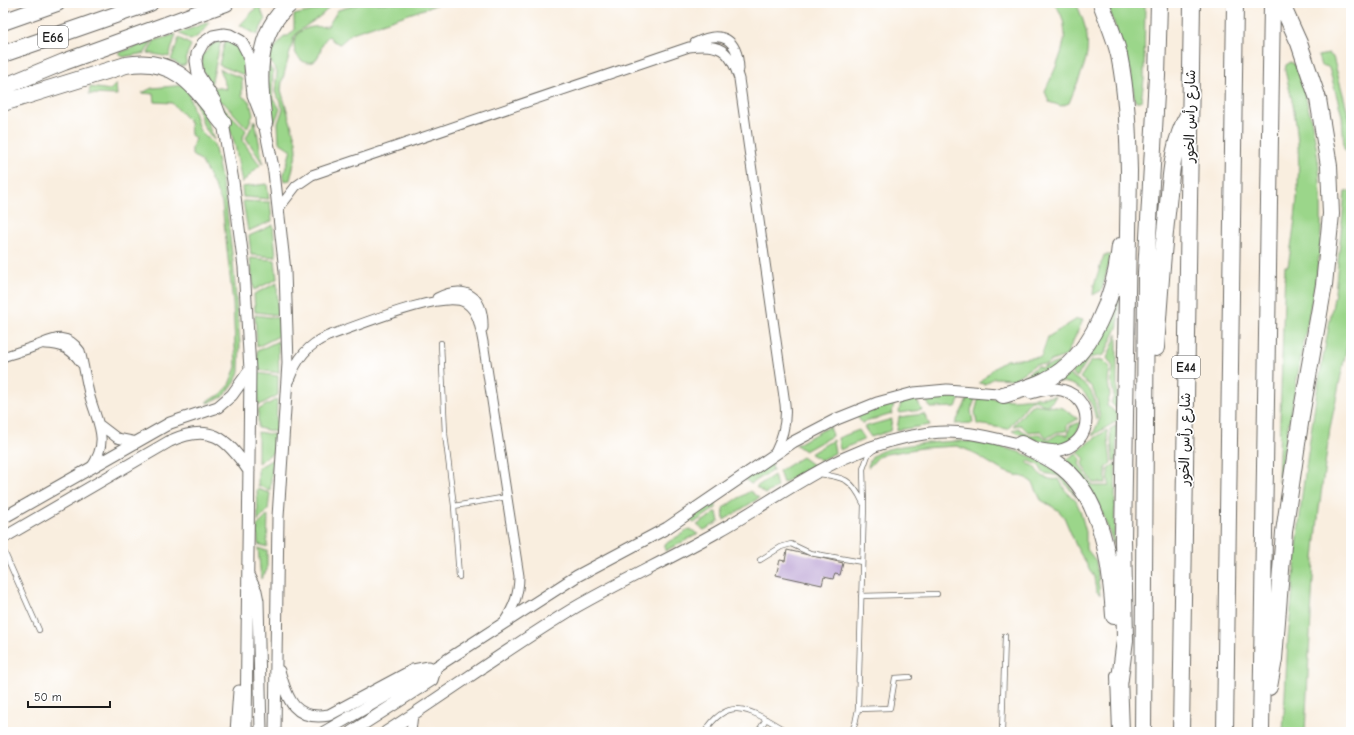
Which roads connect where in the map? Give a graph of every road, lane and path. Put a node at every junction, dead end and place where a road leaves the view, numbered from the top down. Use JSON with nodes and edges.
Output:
{"nodes":[{"id":1,"x":56,"y":3,"type":"edge"},
{"id":2,"x":150,"y":3,"type":"edge"},
{"id":3,"x":226,"y":3,"type":"edge"},
{"id":4,"x":291,"y":3,"type":"edge"},
{"id":5,"x":1101,"y":3,"type":"edge"},
{"id":6,"x":1159,"y":3,"type":"edge"},
{"id":7,"x":1192,"y":3,"type":"edge"},
{"id":8,"x":1235,"y":3,"type":"edge"},
{"id":9,"x":1272,"y":3,"type":"edge"},
{"id":10,"x":1281,"y":3,"type":"edge"},
{"id":11,"x":3,"y":22,"type":"edge"},
{"id":12,"x":3,"y":54,"type":"edge"},
{"id":13,"x":3,"y":87,"type":"edge"},
{"id":14,"x":3,"y":103,"type":"edge"},
{"id":15,"x":1190,"y":112,"type":"junction"},
{"id":16,"x":223,"y":123,"type":"junction"},
{"id":17,"x":264,"y":123,"type":"junction"},
{"id":18,"x":1128,"y":148,"type":"junction"},
{"id":19,"x":279,"y":208,"type":"junction"},
{"id":20,"x":441,"y":343,"type":"dead end"},
{"id":21,"x":3,"y":357,"type":"edge"},
{"id":22,"x":250,"y":370,"type":"junction"},
{"id":23,"x":288,"y":383,"type":"junction"},
{"id":24,"x":1003,"y":395,"type":"junction"},
{"id":25,"x":100,"y":425,"type":"junction"},
{"id":26,"x":138,"y":442,"type":"junction"},
{"id":27,"x":885,"y":442,"type":"junction"},
{"id":28,"x":1021,"y":444,"type":"junction"},
{"id":29,"x":775,"y":453,"type":"junction"},
{"id":30,"x":91,"y":468,"type":"junction"},
{"id":31,"x":248,"y":470,"type":"junction"},
{"id":32,"x":814,"y":473,"type":"junction"},
{"id":33,"x":1145,"y":485,"type":"junction"},
{"id":34,"x":507,"y":497,"type":"junction"},
{"id":35,"x":864,"y":505,"type":"junction"},
{"id":36,"x":454,"y":506,"type":"junction"},
{"id":37,"x":3,"y":518,"type":"edge"},
{"id":38,"x":3,"y":538,"type":"edge"},
{"id":39,"x":3,"y":549,"type":"edge"},
{"id":40,"x":760,"y":560,"type":"dead end"},
{"id":41,"x":862,"y":562,"type":"junction"},
{"id":42,"x":247,"y":573,"type":"junction"},
{"id":43,"x":459,"y":577,"type":"dead end"},
{"id":44,"x":937,"y":594,"type":"dead end"},
{"id":45,"x":861,"y":596,"type":"junction"},
{"id":46,"x":504,"y":622,"type":"junction"},
{"id":47,"x":39,"y":630,"type":"dead end"},
{"id":48,"x":1005,"y":636,"type":"dead end"},
{"id":49,"x":246,"y":661,"type":"junction"},
{"id":50,"x":276,"y":661,"type":"junction"},
{"id":51,"x":436,"y":667,"type":"junction"},
{"id":52,"x":910,"y":677,"type":"dead end"},
{"id":53,"x":1120,"y":686,"type":"junction"},
{"id":54,"x":858,"y":709,"type":"junction"},
{"id":55,"x":413,"y":714,"type":"junction"},
{"id":56,"x":766,"y":719,"type":"junction"},
{"id":57,"x":1261,"y":725,"type":"edge"},
{"id":58,"x":236,"y":732,"type":"edge"},
{"id":59,"x":246,"y":732,"type":"edge"},
{"id":60,"x":261,"y":732,"type":"edge"},
{"id":61,"x":275,"y":732,"type":"edge"},
{"id":62,"x":324,"y":732,"type":"edge"},
{"id":63,"x":351,"y":732,"type":"edge"},
{"id":64,"x":386,"y":732,"type":"edge"},
{"id":65,"x":411,"y":732,"type":"edge"},
{"id":66,"x":705,"y":732,"type":"edge"},
{"id":67,"x":758,"y":732,"type":"edge"},
{"id":68,"x":788,"y":732,"type":"edge"},
{"id":69,"x":851,"y":732,"type":"edge"},
{"id":70,"x":1002,"y":732,"type":"edge"},
{"id":71,"x":1121,"y":732,"type":"edge"},
{"id":72,"x":1143,"y":732,"type":"edge"},
{"id":73,"x":1181,"y":732,"type":"edge"},
{"id":74,"x":1225,"y":732,"type":"edge"}],
"edges":[{"from":1,"to":11,"type":"highway","number":"E66"},
{"from":2,"to":12,"type":"highway","number":"E66"},
{"from":3,"to":13,"type":"highway"},
{"from":4,"to":17,"type":"highway"},
{"from":5,"to":18,"type":"highway"},
{"from":6,"to":33,"type":"highway"},
{"from":7,"to":15,"type":"highway","name":"شارع رأس الخور","number":"E44"},
{"from":8,"to":74,"type":"highway"},
{"from":9,"to":57,"type":"highway"},
{"from":10,"to":57,"type":"highway"},
{"from":14,"to":16,"type":"highway"},
{"from":15,"to":33,"type":"highway"},
{"from":15,"to":73,"type":"highway","name":"شارع رأس الخور","number":"E44"},
{"from":16,"to":17,"type":"street"},
{"from":16,"to":22,"type":"street"},
{"from":17,"to":19,"type":"street"},
{"from":18,"to":24,"type":"highway"},
{"from":18,"to":53,"type":"highway"},
{"from":19,"to":23,"type":"street"},
{"from":19,"to":29,"type":"street"},
{"from":20,"to":36,"type":"lane"},
{"from":21,"to":25,"type":"street"},
{"from":22,"to":26,"type":"street"},
{"from":22,"to":31,"type":"street"},
{"from":23,"to":34,"type":"street"},
{"from":23,"to":50,"type":"street"},
{"from":24,"to":28,"type":"street"},
{"from":24,"to":29,"type":"street"},
{"from":25,"to":26,"type":"street"},
{"from":25,"to":30,"type":"street"},
{"from":26,"to":30,"type":"street"},
{"from":27,"to":28,"type":"street"},
{"from":27,"to":32,"type":"street"},
{"from":27,"to":35,"type":"lane"},
{"from":28,"to":53,"type":"highway"},
{"from":29,"to":46,"type":"street"},
{"from":30,"to":37,"type":"street"},
{"from":31,"to":38,"type":"street"},
{"from":31,"to":42,"type":"street"},
{"from":32,"to":35,"type":"lane"},
{"from":32,"to":55,"type":"street"},
{"from":33,"to":72,"type":"highway"},
{"from":34,"to":36,"type":"lane"},
{"from":34,"to":46,"type":"street"},
{"from":35,"to":41,"type":"lane"},
{"from":36,"to":43,"type":"lane"},
{"from":39,"to":47,"type":"lane"},
{"from":40,"to":41,"type":"lane"},
{"from":41,"to":45,"type":"lane"},
{"from":42,"to":49,"type":"street"},
{"from":42,"to":60,"type":"street"},
{"from":44,"to":45,"type":"lane"},
{"from":45,"to":54,"type":"lane"},
{"from":46,"to":51,"type":"street"},
{"from":48,"to":70,"type":"lane"},
{"from":49,"to":58,"type":"street"},
{"from":49,"to":59,"type":"street"},
{"from":50,"to":51,"type":"street"},
{"from":50,"to":61,"type":"street"},
{"from":51,"to":62,"type":"street"},
{"from":51,"to":63,"type":"street"},
{"from":52,"to":54,"type":"lane"},
{"from":53,"to":71,"type":"highway"},
{"from":54,"to":69,"type":"lane"},
{"from":55,"to":64,"type":"street"},
{"from":55,"to":65,"type":"street"},
{"from":56,"to":66,"type":"lane"},
{"from":56,"to":67,"type":"lane"},
{"from":56,"to":68,"type":"lane"}]}
